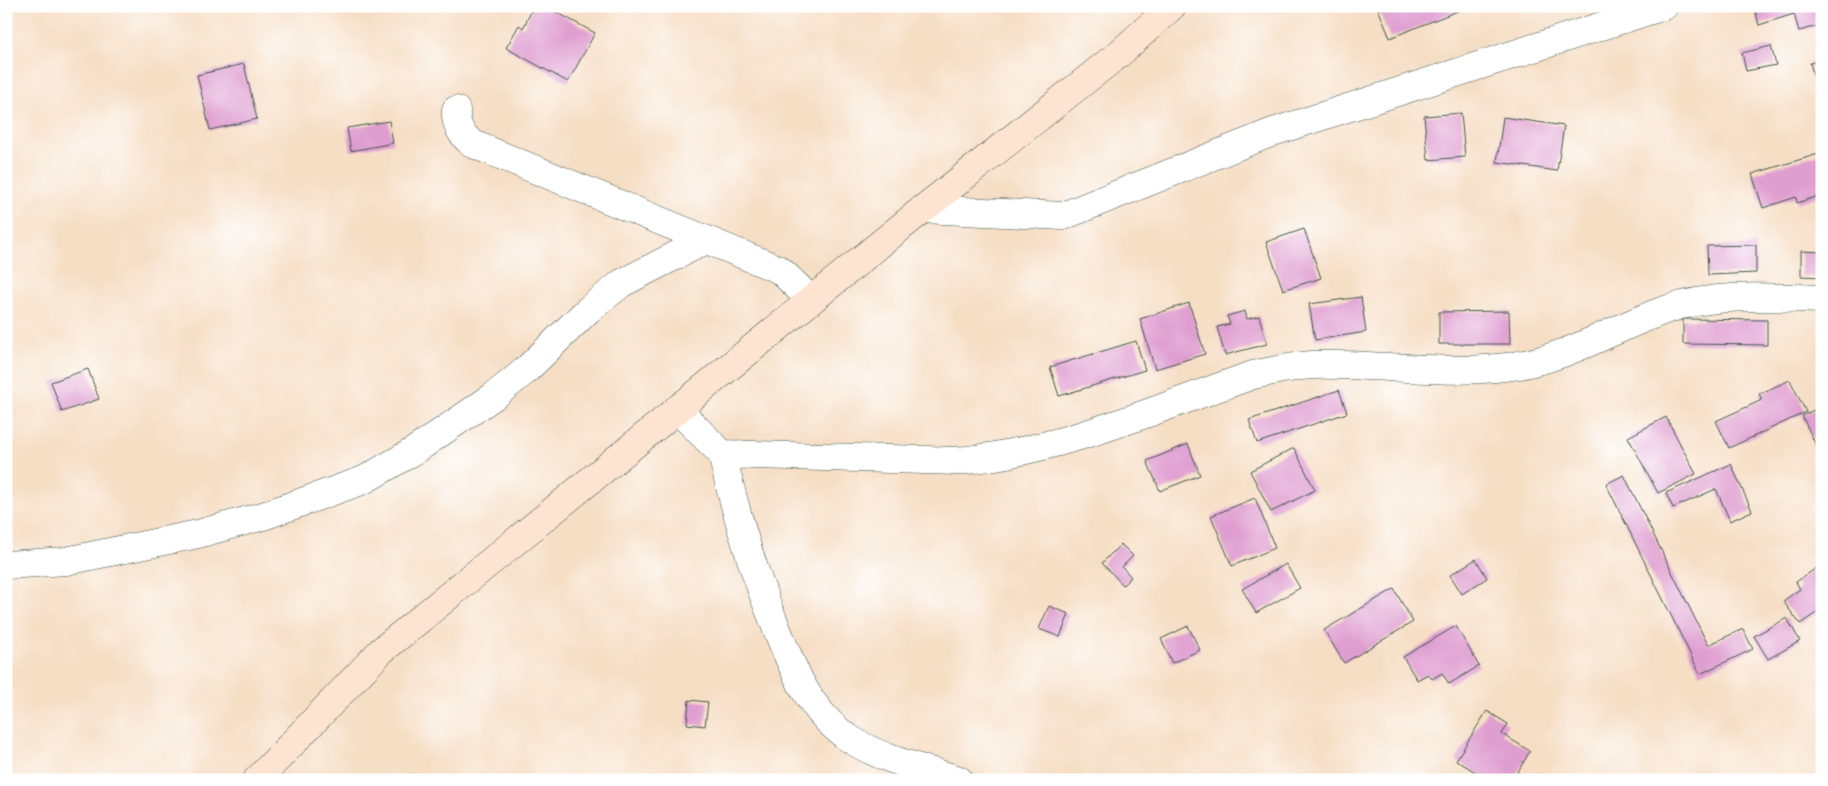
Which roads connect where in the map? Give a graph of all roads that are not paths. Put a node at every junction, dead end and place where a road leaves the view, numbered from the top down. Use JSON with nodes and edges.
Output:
{"nodes":[{"id":1,"x":1172,"y":6,"type":"edge"},
{"id":2,"x":1664,"y":6,"type":"edge"},
{"id":3,"x":456,"y":110,"type":"dead end"},
{"id":4,"x":923,"y":209,"type":"junction"},
{"id":5,"x":706,"y":240,"type":"junction"},
{"id":6,"x":1822,"y":299,"type":"edge"},
{"id":7,"x":811,"y":300,"type":"junction"},
{"id":8,"x":677,"y":409,"type":"junction"},
{"id":9,"x":722,"y":454,"type":"junction"},
{"id":10,"x":6,"y":565,"type":"edge"},
{"id":11,"x":257,"y":780,"type":"edge"},
{"id":12,"x":959,"y":780,"type":"edge"}],
"edges":[{"from":1,"to":4,"type":"main road"},
{"from":2,"to":4,"type":"street"},
{"from":3,"to":5,"type":"street"},
{"from":4,"to":7,"type":"main road"},
{"from":5,"to":7,"type":"street"},
{"from":5,"to":10,"type":"street"},
{"from":6,"to":9,"type":"street"},
{"from":7,"to":8,"type":"main road"},
{"from":8,"to":9,"type":"street"},
{"from":8,"to":11,"type":"main road"},
{"from":9,"to":12,"type":"street"}]}
